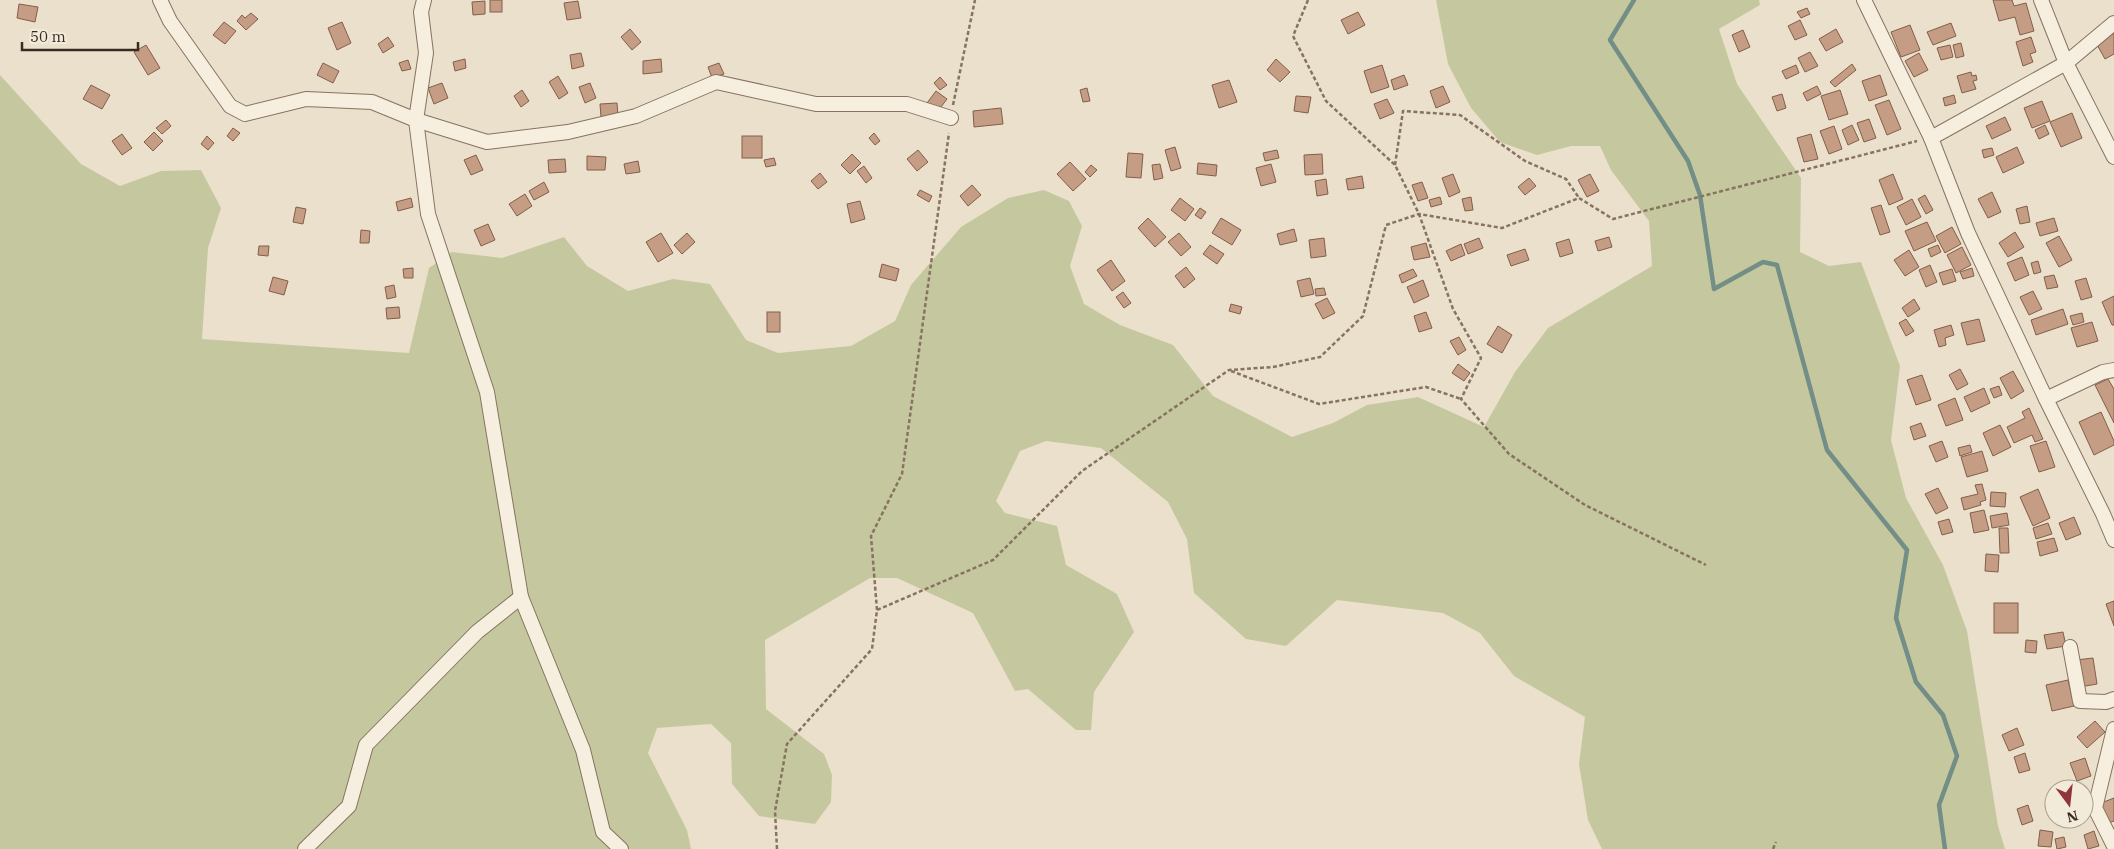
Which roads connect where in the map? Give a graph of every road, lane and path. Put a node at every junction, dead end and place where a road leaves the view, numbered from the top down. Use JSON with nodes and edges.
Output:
{"nodes":[{"id":1,"x":160,"y":0,"type":"edge"},
{"id":2,"x":424,"y":0,"type":"edge"},
{"id":3,"x":976,"y":0,"type":"edge"},
{"id":4,"x":1308,"y":0,"type":"edge"},
{"id":5,"x":1864,"y":0,"type":"edge"},
{"id":6,"x":2041,"y":0,"type":"edge"},
{"id":7,"x":2114,"y":23,"type":"edge"},
{"id":8,"x":2066,"y":63,"type":"junction"},
{"id":9,"x":951,"y":118,"type":"junction"},
{"id":10,"x":416,"y":120,"type":"junction"},
{"id":11,"x":1931,"y":138,"type":"junction"},
{"id":12,"x":2114,"y":157,"type":"edge"},
{"id":13,"x":1395,"y":165,"type":"junction"},
{"id":14,"x":1579,"y":198,"type":"junction"},
{"id":15,"x":1419,"y":214,"type":"junction"},
{"id":16,"x":1229,"y":370,"type":"junction"},
{"id":17,"x":2114,"y":370,"type":"edge"},
{"id":18,"x":1461,"y":399,"type":"junction"},
{"id":19,"x":2046,"y":400,"type":"junction"},
{"id":20,"x":2114,"y":540,"type":"edge"},
{"id":21,"x":1706,"y":565,"type":"dead end"},
{"id":22,"x":521,"y":596,"type":"junction"},
{"id":23,"x":877,"y":610,"type":"junction"},
{"id":24,"x":2070,"y":647,"type":"dead end"},
{"id":25,"x":2114,"y":699,"type":"edge"},
{"id":26,"x":2114,"y":729,"type":"edge"},
{"id":27,"x":1776,"y":842,"type":"dead end"},
{"id":28,"x":2114,"y":846,"type":"edge"},
{"id":29,"x":305,"y":849,"type":"edge"},
{"id":30,"x":621,"y":849,"type":"edge"},
{"id":31,"x":777,"y":849,"type":"edge"},
{"id":32,"x":1773,"y":849,"type":"edge"}],
"edges":[{"from":1,"to":10,"type":"street"},
{"from":2,"to":10,"type":"street"},
{"from":3,"to":9,"type":"path"},
{"from":4,"to":13,"type":"path"},
{"from":5,"to":11,"type":"street"},
{"from":6,"to":8,"type":"street"},
{"from":7,"to":8,"type":"street"},
{"from":8,"to":11,"type":"street"},
{"from":8,"to":12,"type":"street"},
{"from":9,"to":10,"type":"street"},
{"from":9,"to":23,"type":"path"},
{"from":10,"to":22,"type":"street"},
{"from":11,"to":14,"type":"path"},
{"from":11,"to":19,"type":"street"},
{"from":13,"to":14,"type":"path"},
{"from":13,"to":15,"type":"path"},
{"from":14,"to":15,"type":"path"},
{"from":15,"to":16,"type":"path"},
{"from":15,"to":18,"type":"path"},
{"from":16,"to":18,"type":"path"},
{"from":16,"to":23,"type":"path"},
{"from":17,"to":19,"type":"street"},
{"from":18,"to":21,"type":"path"},
{"from":19,"to":20,"type":"street"},
{"from":22,"to":29,"type":"street"},
{"from":22,"to":30,"type":"street"},
{"from":23,"to":31,"type":"path"},
{"from":24,"to":25,"type":"street"},
{"from":26,"to":28,"type":"street"},
{"from":27,"to":32,"type":"path"}]}
